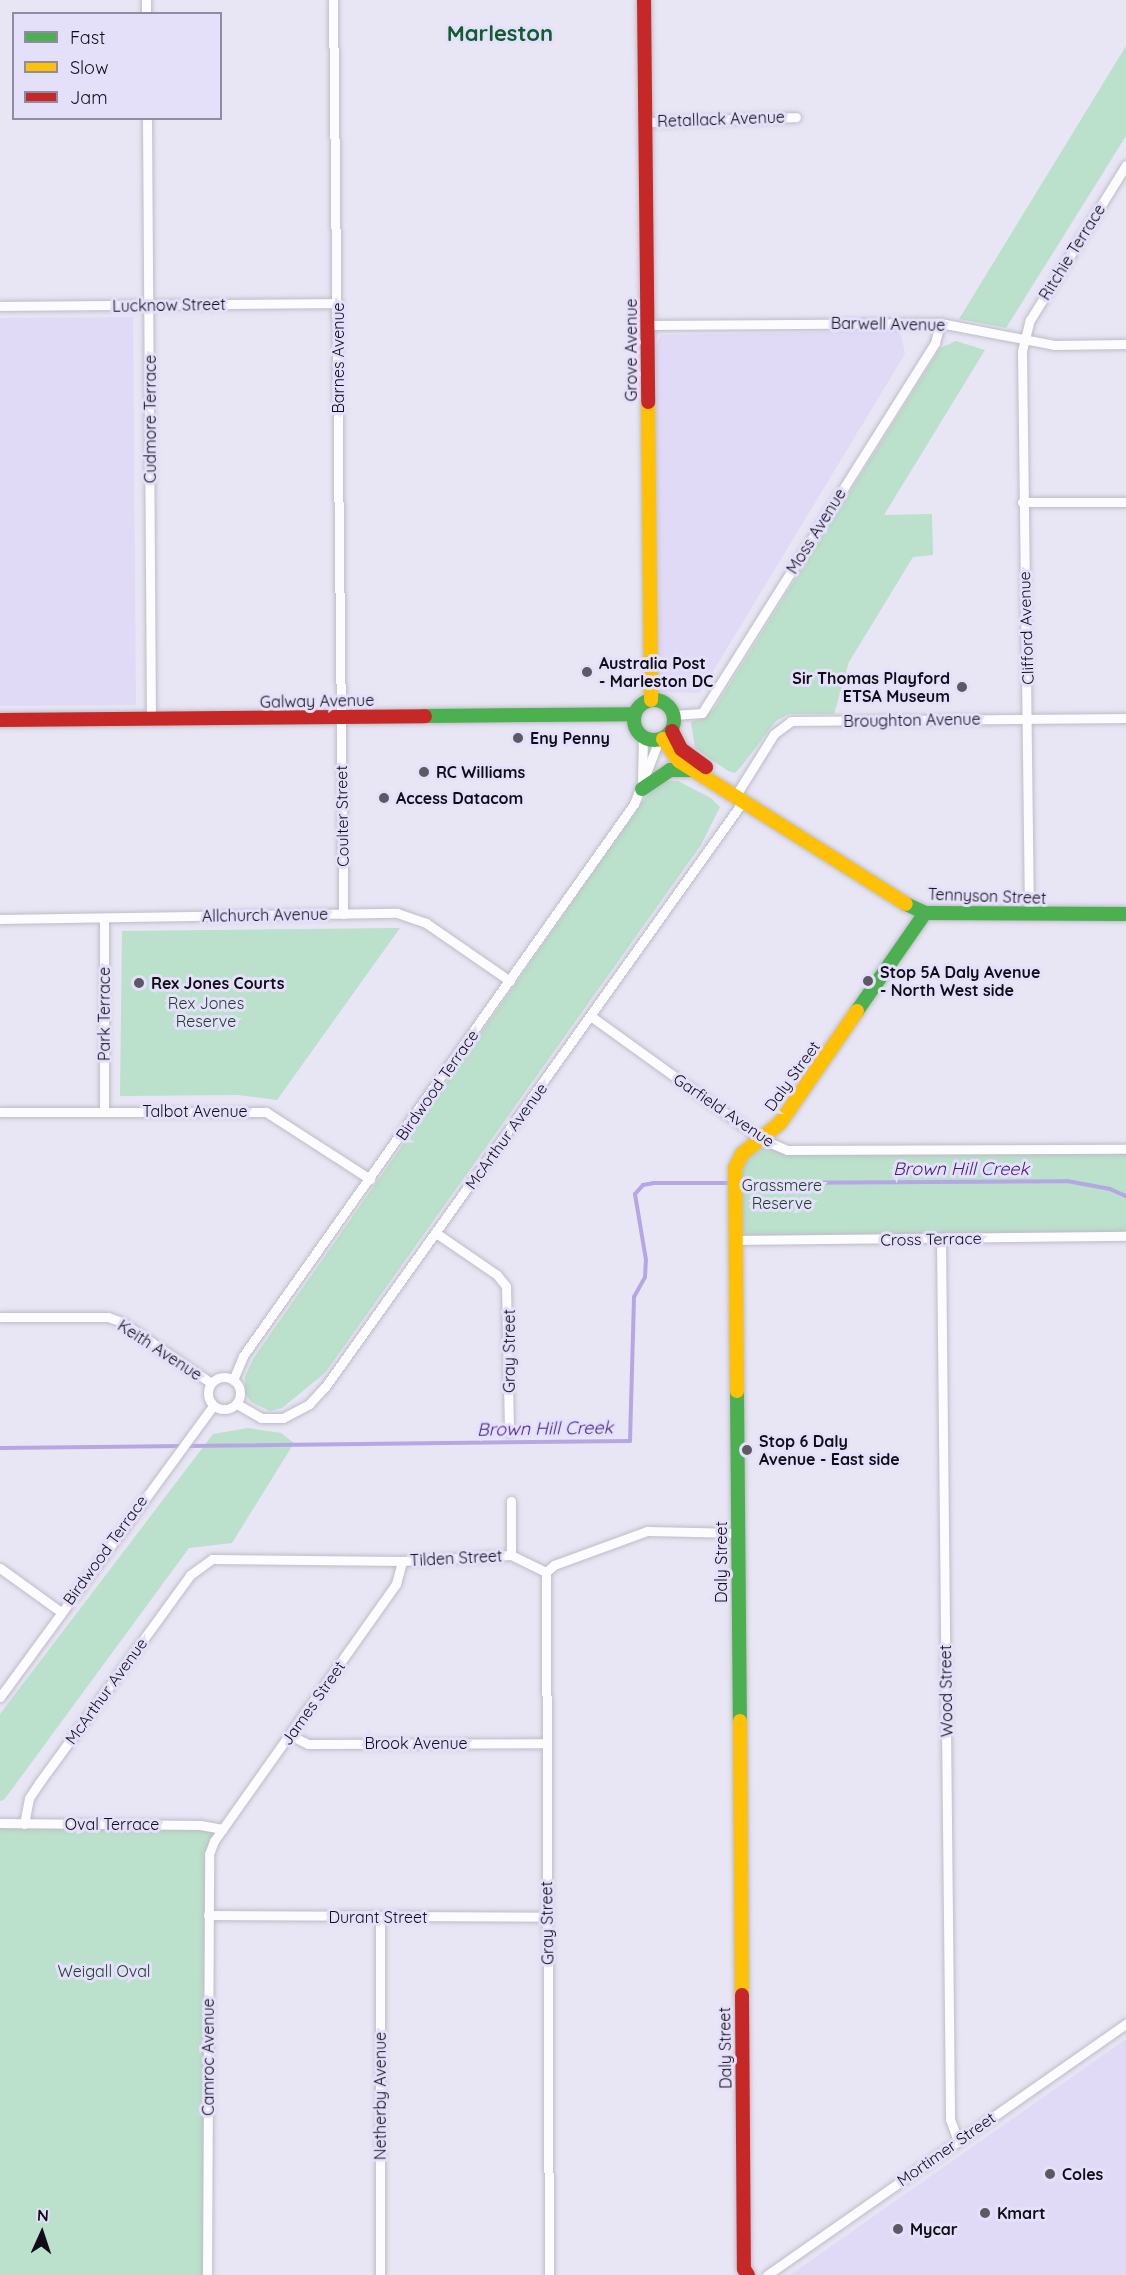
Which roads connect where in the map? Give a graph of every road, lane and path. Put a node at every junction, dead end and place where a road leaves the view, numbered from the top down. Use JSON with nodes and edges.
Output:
{"nodes":[{"id":1,"x":333,"y":0,"type":"edge"},
{"id":2,"x":644,"y":0,"type":"edge"},
{"id":3,"x":796,"y":117,"type":"dead end"},
{"id":4,"x":147,"y":120,"type":"edge"},
{"id":5,"x":646,"y":122,"type":"junction"},
{"id":6,"x":1126,"y":165,"type":"edge"},
{"id":7,"x":338,"y":303,"type":"junction"},
{"id":8,"x":150,"y":305,"type":"junction"},
{"id":9,"x":0,"y":306,"type":"edge"},
{"id":10,"x":940,"y":323,"type":"junction"},
{"id":11,"x":648,"y":326,"type":"junction"},
{"id":12,"x":1024,"y":341,"type":"junction"},
{"id":13,"x":1126,"y":345,"type":"edge"},
{"id":14,"x":1022,"y":502,"type":"junction"},
{"id":15,"x":1126,"y":502,"type":"edge"},
{"id":16,"x":651,"y":700,"type":"junction"},
{"id":17,"x":634,"y":714,"type":"junction"},
{"id":18,"x":674,"y":715,"type":"junction"},
{"id":19,"x":341,"y":717,"type":"junction"},
{"id":20,"x":1029,"y":718,"type":"junction"},
{"id":21,"x":1126,"y":718,"type":"edge"},
{"id":22,"x":0,"y":720,"type":"edge"},
{"id":23,"x":151,"y":720,"type":"junction"},
{"id":24,"x":665,"y":737,"type":"junction"},
{"id":25,"x":643,"y":738,"type":"junction"},
{"id":26,"x":692,"y":770,"type":"junction"},
{"id":27,"x":642,"y":789,"type":"junction"},
{"id":28,"x":740,"y":797,"type":"junction"},
{"id":29,"x":925,"y":913,"type":"junction"},
{"id":30,"x":343,"y":914,"type":"junction"},
{"id":31,"x":1126,"y":914,"type":"edge"},
{"id":32,"x":1029,"y":915,"type":"junction"},
{"id":33,"x":104,"y":918,"type":"junction"},
{"id":34,"x":0,"y":919,"type":"edge"},
{"id":35,"x":510,"y":981,"type":"junction"},
{"id":36,"x":592,"y":1017,"type":"junction"},
{"id":37,"x":104,"y":1111,"type":"junction"},
{"id":38,"x":0,"y":1112,"type":"edge"},
{"id":39,"x":761,"y":1138,"type":"junction"},
{"id":40,"x":1126,"y":1149,"type":"edge"},
{"id":41,"x":370,"y":1179,"type":"junction"},
{"id":42,"x":436,"y":1233,"type":"junction"},
{"id":43,"x":1126,"y":1236,"type":"edge"},
{"id":44,"x":941,"y":1239,"type":"junction"},
{"id":45,"x":736,"y":1240,"type":"junction"},
{"id":46,"x":0,"y":1317,"type":"edge"},
{"id":47,"x":233,"y":1380,"type":"junction"},
{"id":48,"x":211,"y":1383,"type":"junction"},
{"id":49,"x":237,"y":1404,"type":"junction"},
{"id":50,"x":213,"y":1406,"type":"junction"},
{"id":51,"x":509,"y":1432,"type":"dead end"},
{"id":52,"x":510,"y":1501,"type":"dead end"},
{"id":53,"x":737,"y":1533,"type":"junction"},
{"id":54,"x":511,"y":1556,"type":"junction"},
{"id":55,"x":402,"y":1561,"type":"junction"},
{"id":56,"x":200,"y":1564,"type":"joint"},
{"id":57,"x":0,"y":1568,"type":"edge"},
{"id":58,"x":546,"y":1572,"type":"junction"},
{"id":59,"x":61,"y":1612,"type":"junction"},
{"id":60,"x":0,"y":1697,"type":"edge"},
{"id":61,"x":290,"y":1735,"type":"junction"},
{"id":62,"x":544,"y":1743,"type":"junction"},
{"id":63,"x":0,"y":1823,"type":"edge"},
{"id":64,"x":24,"y":1824,"type":"junction"},
{"id":65,"x":223,"y":1828,"type":"junction"},
{"id":66,"x":214,"y":1840,"type":"joint"},
{"id":67,"x":208,"y":1915,"type":"junction"},
{"id":68,"x":547,"y":1917,"type":"junction"},
{"id":69,"x":380,"y":1918,"type":"junction"},
{"id":70,"x":1126,"y":2024,"type":"edge"},
{"id":71,"x":958,"y":2141,"type":"junction"},
{"id":72,"x":207,"y":2275,"type":"edge"},
{"id":73,"x":380,"y":2275,"type":"edge"},
{"id":74,"x":549,"y":2275,"type":"edge"},
{"id":75,"x":748,"y":2275,"type":"edge"},
{"id":76,"x":767,"y":2275,"type":"edge"}],
"edges":[{"from":1,"to":7,"type":"street","name":"Barnes Avenue"},
{"from":2,"to":5,"type":"street","name":"Grove Avenue"},
{"from":3,"to":5,"type":"street","name":"Retallack Avenue"},
{"from":4,"to":8,"type":"street","name":"Cudmore Terrace"},
{"from":5,"to":11,"type":"street","name":"Grove Avenue"},
{"from":6,"to":12,"type":"street","name":"Ritchie Terrace"},
{"from":7,"to":8,"type":"street","name":"Lucknow Street"},
{"from":7,"to":19,"type":"street","name":"Barnes Avenue"},
{"from":8,"to":9,"type":"street","name":"Lucknow Street"},
{"from":8,"to":23,"type":"street","name":"Cudmore Terrace"},
{"from":10,"to":11,"type":"street","name":"Barwell Avenue"},
{"from":10,"to":12,"type":"street","name":"Barwell Avenue"},
{"from":10,"to":18,"type":"street","name":"Moss Avenue"},
{"from":11,"to":16,"type":"street","name":"Grove Avenue"},
{"from":12,"to":13,"type":"street","name":"Barwell Avenue"},
{"from":12,"to":14,"type":"street","name":"Clifford Avenue"},
{"from":14,"to":15,"type":"street"},
{"from":14,"to":20,"type":"street","name":"Clifford Avenue"},
{"from":16,"to":17,"type":"street"},
{"from":16,"to":18,"type":"street"},
{"from":17,"to":19,"type":"street","name":"Galway Avenue"},
{"from":17,"to":25,"type":"street"},
{"from":18,"to":24,"type":"street"},
{"from":19,"to":23,"type":"street","name":"Galway Avenue"},
{"from":19,"to":30,"type":"street","name":"Coulter Street"},
{"from":20,"to":21,"type":"street","name":"Broughton Avenue"},
{"from":20,"to":28,"type":"street","name":"Broughton Avenue"},
{"from":20,"to":32,"type":"street","name":"Clifford Avenue"},
{"from":22,"to":23,"type":"street","name":"Galway Avenue"},
{"from":24,"to":25,"type":"street"},
{"from":24,"to":26,"type":"street","name":"Tennyson Street"},
{"from":24,"to":27,"type":"street","name":"Birdwood Terrace"},
{"from":24,"to":28,"type":"street","name":"Tennyson Street"},
{"from":25,"to":27,"type":"street"},
{"from":26,"to":27,"type":"street"},
{"from":26,"to":28,"type":"street","name":"Tennyson Street"},
{"from":27,"to":35,"type":"street","name":"Birdwood Terrace"},
{"from":28,"to":29,"type":"street","name":"Tennyson Street"},
{"from":28,"to":36,"type":"street","name":"McArthur Avenue"},
{"from":29,"to":32,"type":"street","name":"Tennyson Street"},
{"from":29,"to":39,"type":"street","name":"Daly Street"},
{"from":30,"to":33,"type":"street","name":"Allchurch Avenue"},
{"from":30,"to":35,"type":"street","name":"Allchurch Avenue"},
{"from":31,"to":32,"type":"street","name":"Tennyson Street"},
{"from":33,"to":34,"type":"street","name":"Allchurch Avenue"},
{"from":33,"to":37,"type":"street","name":"Park Terrace"},
{"from":35,"to":41,"type":"street","name":"Birdwood Terrace"},
{"from":36,"to":39,"type":"street","name":"Garfield Avenue"},
{"from":36,"to":42,"type":"street","name":"McArthur Avenue"},
{"from":37,"to":38,"type":"street","name":"Talbot Avenue"},
{"from":37,"to":41,"type":"street","name":"Talbot Avenue"},
{"from":39,"to":40,"type":"street","name":"Garfield Avenue"},
{"from":39,"to":45,"type":"street","name":"Daly Street"},
{"from":41,"to":47,"type":"street","name":"Birdwood Terrace"},
{"from":42,"to":49,"type":"street","name":"McArthur Avenue"},
{"from":42,"to":51,"type":"street","name":"Gray Street"},
{"from":43,"to":44,"type":"street","name":"Cross Terrace"},
{"from":44,"to":45,"type":"street","name":"Cross Terrace"},
{"from":44,"to":71,"type":"street","name":"Wood Street"},
{"from":45,"to":53,"type":"street","name":"Daly Street"},
{"from":46,"to":48,"type":"street","name":"Keith Avenue"},
{"from":47,"to":48,"type":"street"},
{"from":47,"to":49,"type":"street"},
{"from":48,"to":50,"type":"street"},
{"from":49,"to":50,"type":"street"},
{"from":50,"to":59,"type":"street","name":"Birdwood Terrace"},
{"from":52,"to":54,"type":"street"},
{"from":53,"to":58,"type":"street"},
{"from":53,"to":75,"type":"street","name":"Daly Street"},
{"from":54,"to":55,"type":"street","name":"Tilden Street"},
{"from":54,"to":58,"type":"street","name":"Tilden Street"},
{"from":55,"to":56,"type":"street","name":"Tilden Street"},
{"from":55,"to":61,"type":"street","name":"James Street"},
{"from":56,"to":64,"type":"street","name":"McArthur Avenue"},
{"from":57,"to":59,"type":"street"},
{"from":58,"to":62,"type":"street","name":"Gray Street"},
{"from":59,"to":60,"type":"street","name":"Birdwood Terrace"},
{"from":61,"to":62,"type":"street","name":"Brook Avenue"},
{"from":61,"to":65,"type":"street","name":"James Street"},
{"from":62,"to":68,"type":"street","name":"Gray Street"},
{"from":63,"to":64,"type":"street","name":"Oval Terrace"},
{"from":64,"to":65,"type":"street","name":"Oval Terrace"},
{"from":65,"to":66,"type":"street","name":"James Street"},
{"from":66,"to":67,"type":"street","name":"Camroc Avenue"},
{"from":67,"to":69,"type":"street","name":"Durant Street"},
{"from":67,"to":72,"type":"street","name":"Camroc Avenue"},
{"from":68,"to":69,"type":"street","name":"Durant Street"},
{"from":68,"to":74,"type":"street","name":"Gray Street"},
{"from":69,"to":73,"type":"street","name":"Netherby Avenue"},
{"from":70,"to":71,"type":"street","name":"Mortimer Street"},
{"from":71,"to":76,"type":"street","name":"Mortimer Street"}]}
